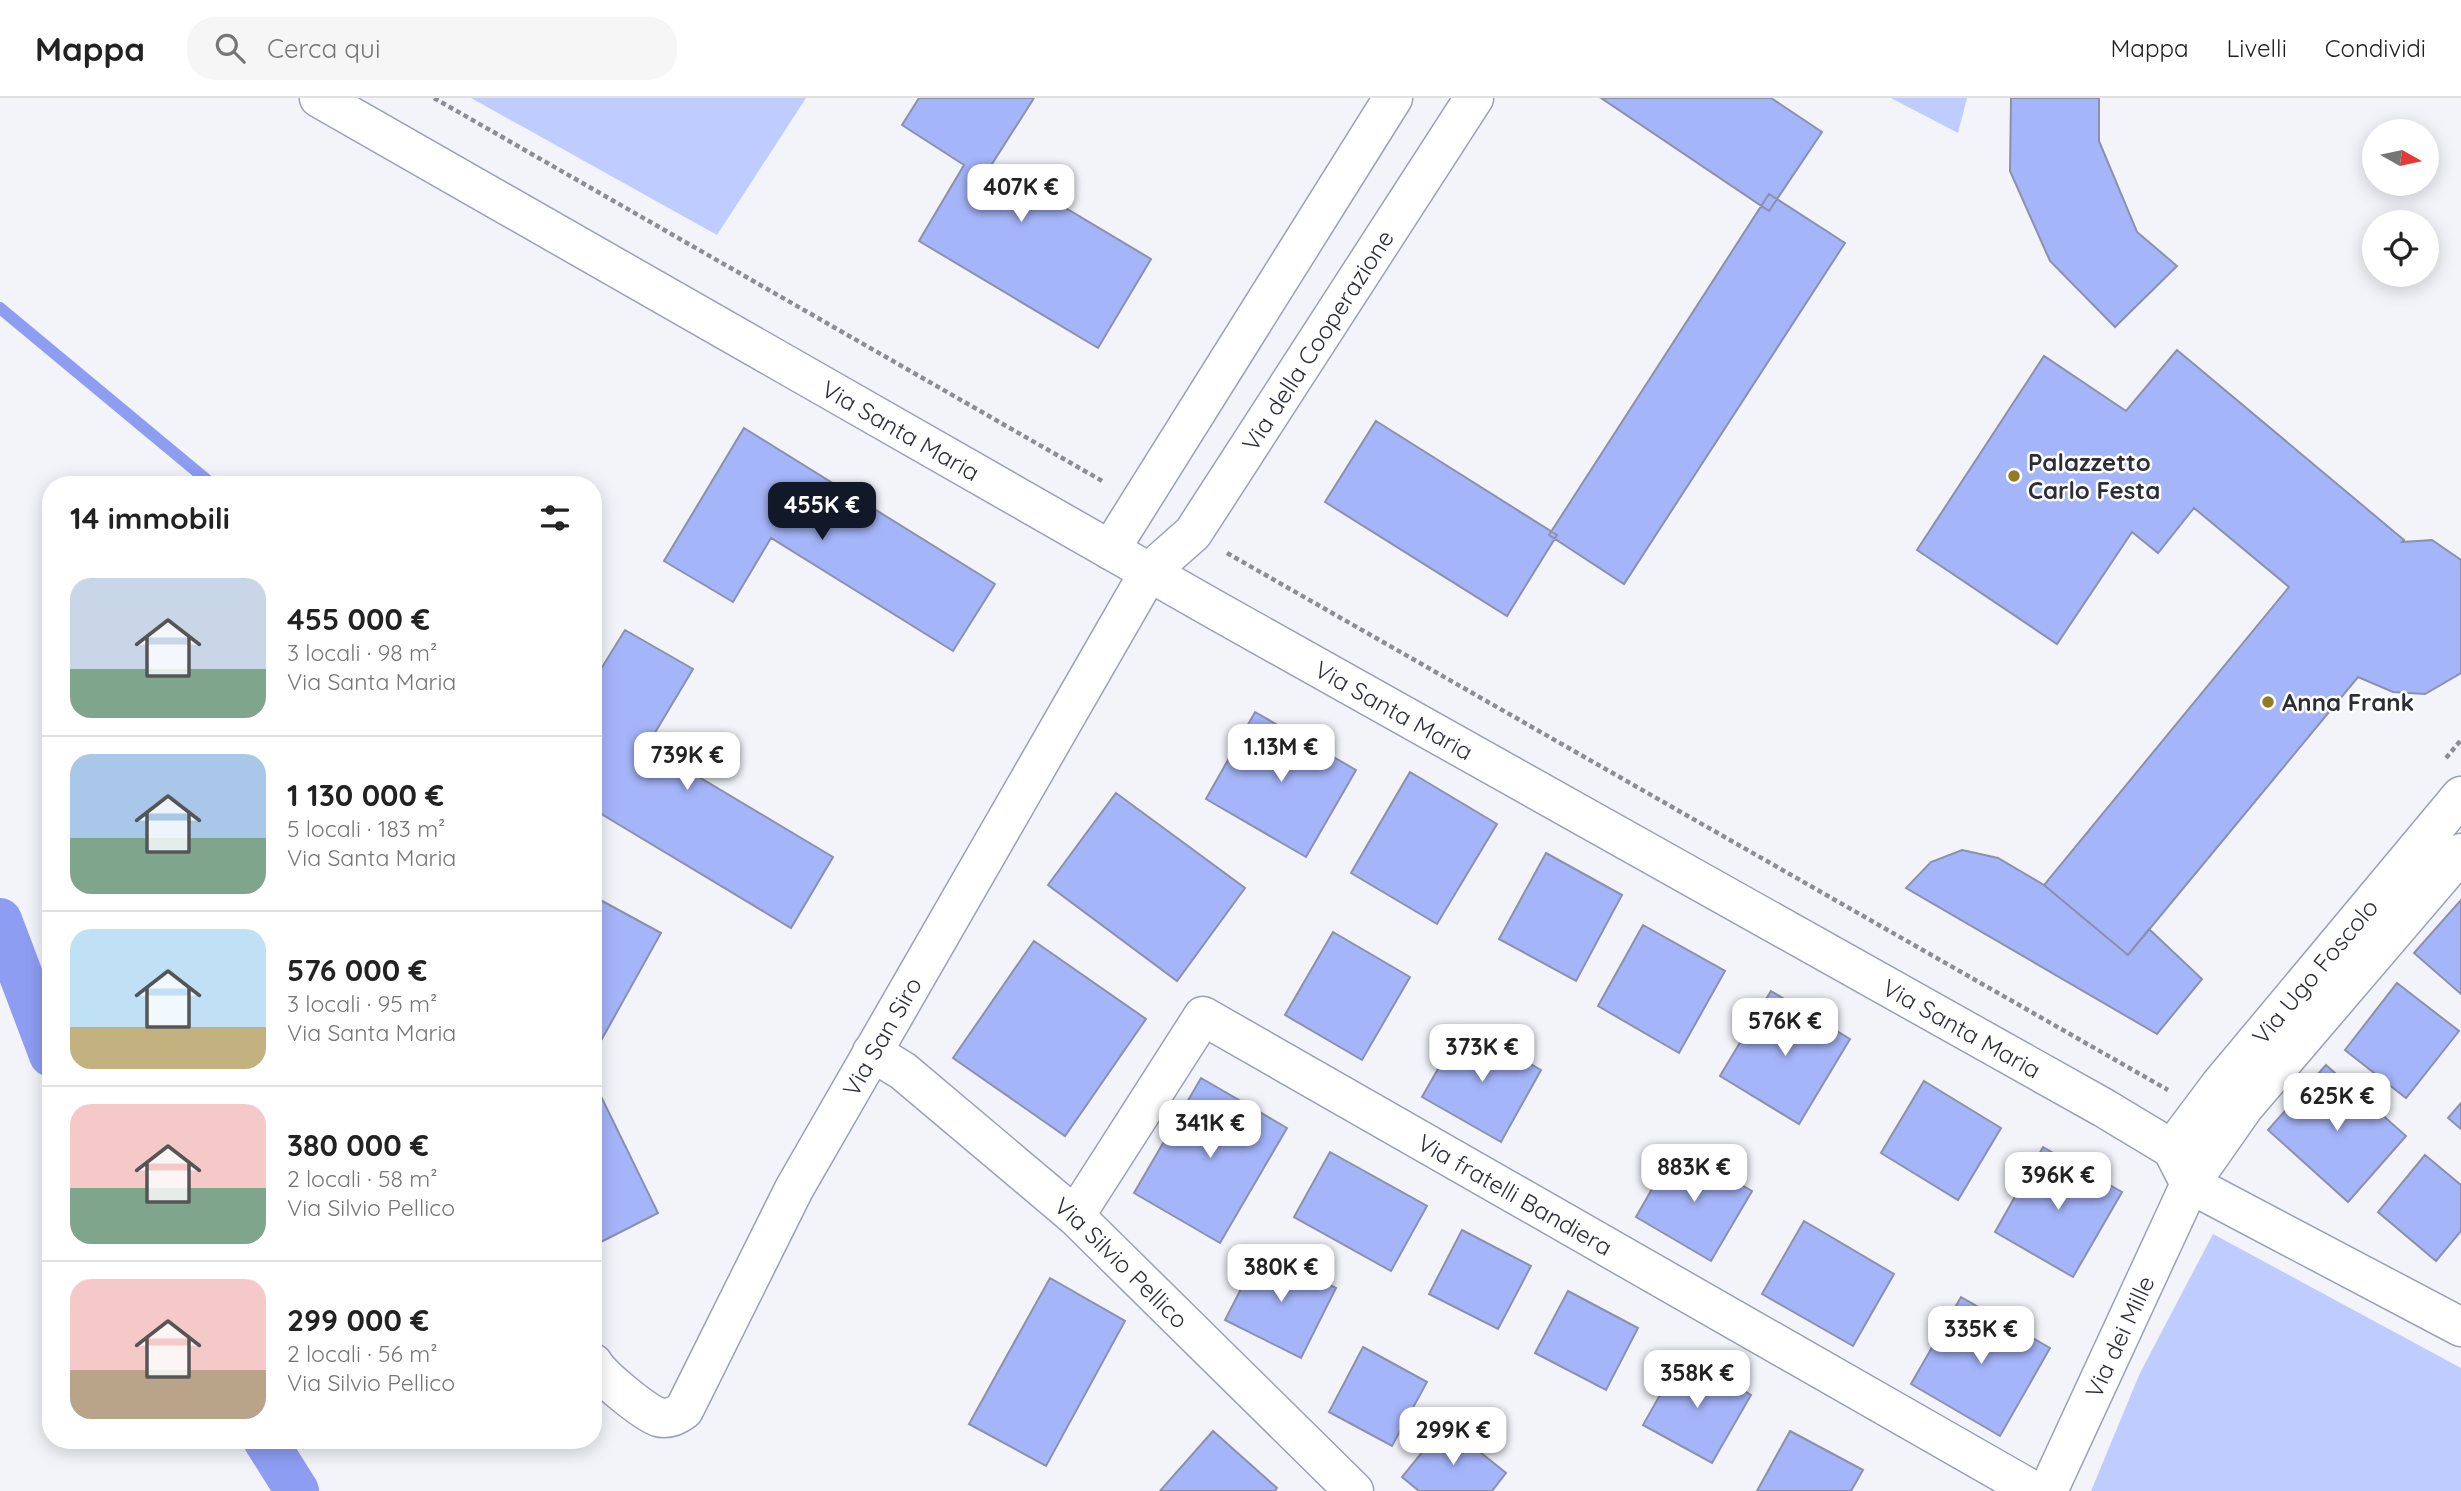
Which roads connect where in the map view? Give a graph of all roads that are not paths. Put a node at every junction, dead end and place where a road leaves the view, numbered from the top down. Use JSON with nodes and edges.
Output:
{"nodes":[{"id":1,"x":319,"y":98,"type":"edge"},
{"id":2,"x":1393,"y":98,"type":"edge"},
{"id":3,"x":1474,"y":98,"type":"edge"},
{"id":4,"x":1110,"y":550,"type":"junction"},
{"id":5,"x":1149,"y":572,"type":"junction"},
{"id":6,"x":2461,"y":796,"type":"edge"},
{"id":7,"x":2461,"y":853,"type":"edge"},
{"id":8,"x":872,"y":1052,"type":"junction"},
{"id":9,"x":2172,"y":1149,"type":"junction"},
{"id":10,"x":2190,"y":1184,"type":"junction"},
{"id":11,"x":1075,"y":1216,"type":"junction"},
{"id":12,"x":2460,"y":1323,"type":"edge"},
{"id":13,"x":602,"y":1375,"type":"edge"},
{"id":14,"x":1354,"y":1491,"type":"edge"},
{"id":15,"x":2034,"y":1491,"type":"edge"},
{"id":16,"x":2048,"y":1491,"type":"edge"}],
"edges":[{"from":1,"to":4,"type":"street","name":"Via Santa Maria"},
{"from":2,"to":4,"type":"street"},
{"from":3,"to":5,"type":"street","name":"Via della Cooperazione"},
{"from":4,"to":5,"type":"street","name":"Via Santa Maria"},
{"from":5,"to":8,"type":"street","name":"Via San Siro"},
{"from":5,"to":9,"type":"street","name":"Via Santa Maria"},
{"from":6,"to":9,"type":"street","name":"Via Ugo Foscolo"},
{"from":7,"to":10,"type":"street","name":"Via Ugo Foscolo"},
{"from":8,"to":11,"type":"street","name":"Via Silvio Pellico"},
{"from":8,"to":13,"type":"street","name":"Via San Siro"},
{"from":9,"to":10,"type":"street"},
{"from":10,"to":12,"type":"street"},
{"from":10,"to":16,"type":"street","name":"Via dei Mille"},
{"from":11,"to":14,"type":"street","name":"Via Silvio Pellico"},
{"from":11,"to":15,"type":"street","name":"Via fratelli Bandiera"}]}
